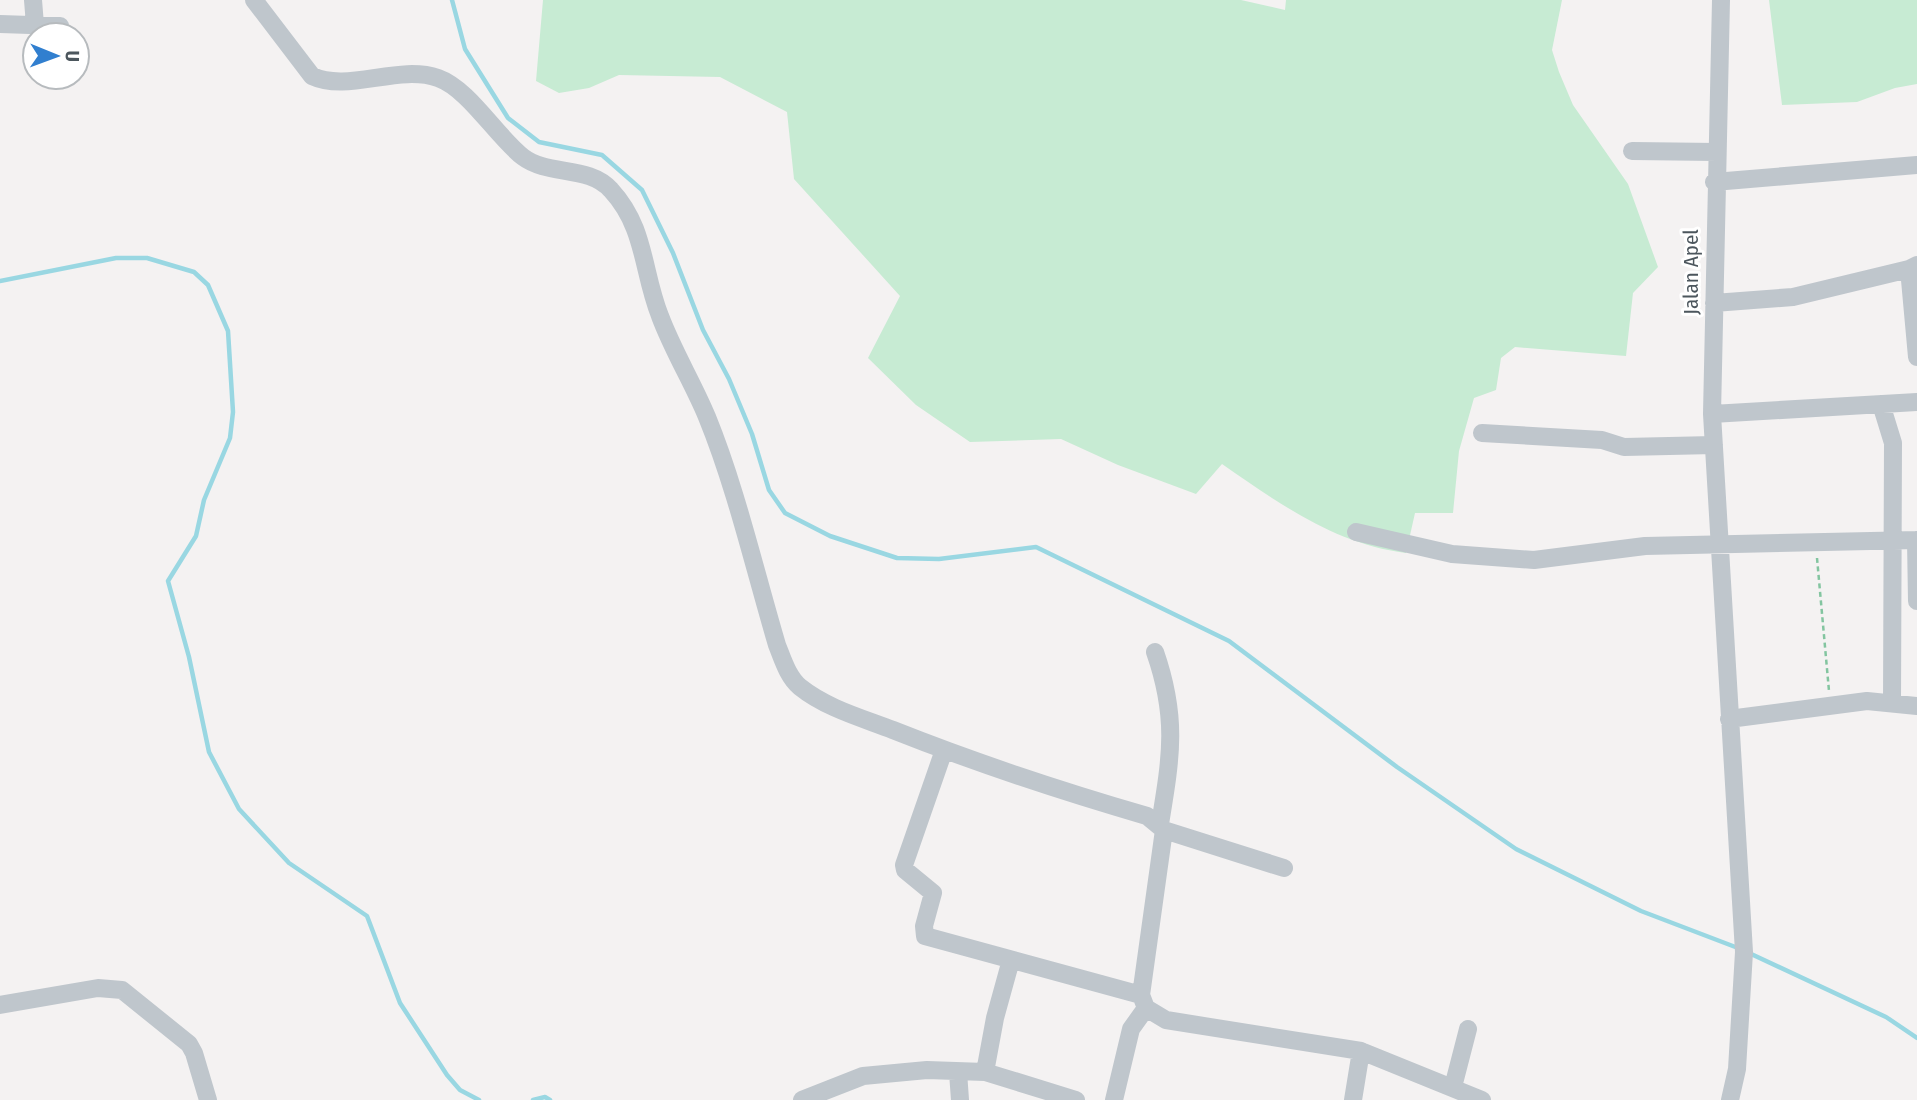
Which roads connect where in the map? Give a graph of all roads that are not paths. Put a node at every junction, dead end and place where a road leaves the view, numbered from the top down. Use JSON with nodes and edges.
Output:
{"nodes":[{"id":1,"x":33,"y":0,"type":"edge"},
{"id":2,"x":254,"y":0,"type":"edge"},
{"id":3,"x":1721,"y":0,"type":"edge"},
{"id":4,"x":34,"y":21,"type":"edge"},
{"id":5,"x":0,"y":24,"type":"edge"},
{"id":6,"x":21,"y":25,"type":"edge"},
{"id":7,"x":1632,"y":150,"type":"dead end"},
{"id":8,"x":1717,"y":152,"type":"junction"},
{"id":9,"x":1917,"y":165,"type":"edge"},
{"id":10,"x":1714,"y":182,"type":"junction"},
{"id":11,"x":1913,"y":267,"type":"edge"},
{"id":12,"x":1714,"y":303,"type":"junction"},
{"id":13,"x":1917,"y":357,"type":"edge"},
{"id":14,"x":1917,"y":402,"type":"edge"},
{"id":15,"x":1881,"y":404,"type":"junction"},
{"id":16,"x":1712,"y":414,"type":"junction"},
{"id":17,"x":1482,"y":433,"type":"dead end"},
{"id":18,"x":1714,"y":445,"type":"junction"},
{"id":19,"x":1356,"y":532,"type":"dead end"},
{"id":20,"x":1916,"y":540,"type":"edge"},
{"id":21,"x":1891,"y":541,"type":"junction"},
{"id":22,"x":1720,"y":544,"type":"junction"},
{"id":23,"x":1917,"y":601,"type":"edge"},
{"id":24,"x":1155,"y":652,"type":"dead end"},
{"id":25,"x":1892,"y":702,"type":"junction"},
{"id":26,"x":1917,"y":706,"type":"edge"},
{"id":27,"x":1730,"y":719,"type":"junction"},
{"id":28,"x":944,"y":750,"type":"junction"},
{"id":29,"x":1162,"y":827,"type":"junction"},
{"id":30,"x":1284,"y":869,"type":"dead end"},
{"id":31,"x":1011,"y":960,"type":"junction"},
{"id":32,"x":1144,"y":1001,"type":"junction"},
{"id":33,"x":0,"y":1005,"type":"edge"},
{"id":34,"x":1468,"y":1029,"type":"dead end"},
{"id":35,"x":1361,"y":1051,"type":"junction"},
{"id":36,"x":958,"y":1072,"type":"junction"},
{"id":37,"x":985,"y":1072,"type":"junction"},
{"id":38,"x":1453,"y":1087,"type":"junction"},
{"id":39,"x":208,"y":1100,"type":"edge"},
{"id":40,"x":802,"y":1100,"type":"edge"},
{"id":41,"x":960,"y":1100,"type":"edge"},
{"id":42,"x":1076,"y":1100,"type":"edge"},
{"id":43,"x":1114,"y":1100,"type":"edge"},
{"id":44,"x":1353,"y":1100,"type":"edge"},
{"id":45,"x":1482,"y":1100,"type":"edge"},
{"id":46,"x":1730,"y":1100,"type":"edge"}],
"edges":[{"from":1,"to":4,"type":"street"},
{"from":2,"to":28,"type":"street"},
{"from":3,"to":8,"type":"street","name":"Jalan Apel"},
{"from":5,"to":6,"type":"street"},
{"from":7,"to":8,"type":"street"},
{"from":8,"to":10,"type":"street","name":"Jalan Apel"},
{"from":9,"to":10,"type":"street"},
{"from":10,"to":12,"type":"street","name":"Jalan Apel"},
{"from":11,"to":12,"type":"street"},
{"from":11,"to":13,"type":"street"},
{"from":12,"to":16,"type":"street","name":"Jalan Apel"},
{"from":14,"to":15,"type":"street"},
{"from":15,"to":16,"type":"street"},
{"from":15,"to":21,"type":"street"},
{"from":16,"to":18,"type":"street","name":"Jalan Apel"},
{"from":17,"to":18,"type":"street"},
{"from":18,"to":22,"type":"street","name":"Jalan Apel"},
{"from":19,"to":22,"type":"street"},
{"from":20,"to":21,"type":"street"},
{"from":20,"to":23,"type":"street"},
{"from":21,"to":22,"type":"street"},
{"from":21,"to":25,"type":"street"},
{"from":22,"to":27,"type":"street","name":"Jalan Apel"},
{"from":24,"to":29,"type":"street"},
{"from":25,"to":26,"type":"street"},
{"from":25,"to":27,"type":"street"},
{"from":27,"to":46,"type":"street","name":"Jalan Apel"},
{"from":28,"to":29,"type":"street"},
{"from":28,"to":31,"type":"street"},
{"from":29,"to":30,"type":"street"},
{"from":29,"to":32,"type":"street"},
{"from":31,"to":32,"type":"street"},
{"from":31,"to":37,"type":"street"},
{"from":32,"to":35,"type":"street"},
{"from":32,"to":43,"type":"street"},
{"from":33,"to":39,"type":"street"},
{"from":34,"to":38,"type":"street"},
{"from":35,"to":38,"type":"street"},
{"from":35,"to":44,"type":"street"},
{"from":36,"to":37,"type":"street"},
{"from":36,"to":40,"type":"street"},
{"from":36,"to":41,"type":"street"},
{"from":37,"to":42,"type":"street"},
{"from":38,"to":45,"type":"street"}]}
